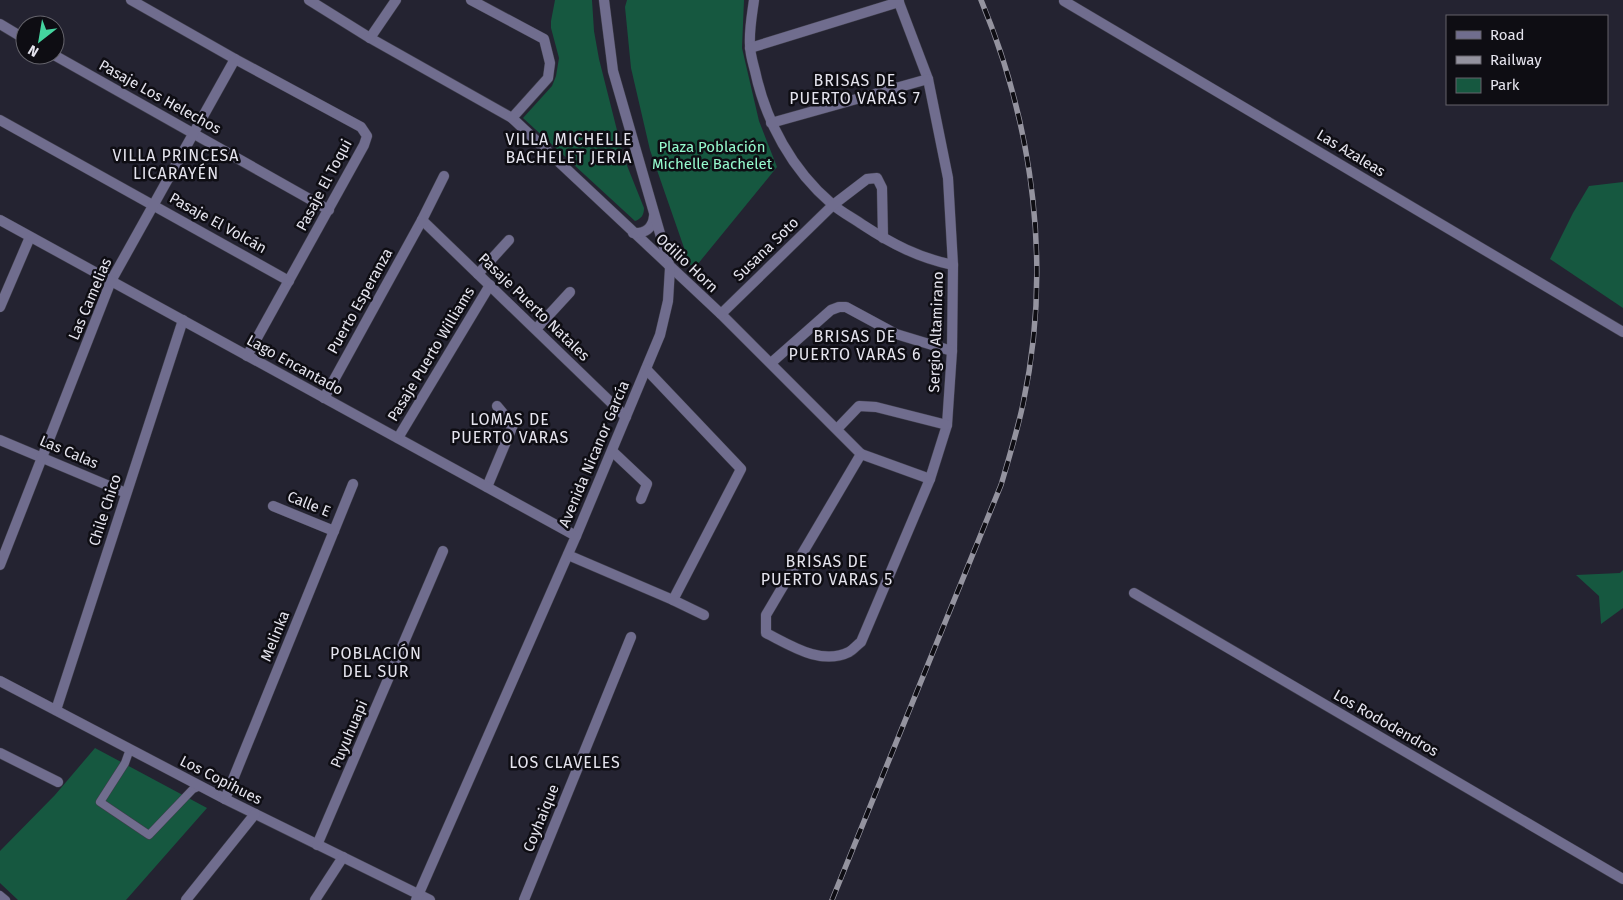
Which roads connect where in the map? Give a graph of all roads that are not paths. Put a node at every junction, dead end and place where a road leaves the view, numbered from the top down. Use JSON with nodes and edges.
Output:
{"nodes":[{"id":1,"x":131,"y":0,"type":"edge"},
{"id":2,"x":309,"y":0,"type":"edge"},
{"id":3,"x":396,"y":0,"type":"edge"},
{"id":4,"x":470,"y":0,"type":"edge"},
{"id":5,"x":604,"y":0,"type":"edge"},
{"id":6,"x":754,"y":0,"type":"edge"},
{"id":7,"x":898,"y":1,"type":"edge"},
{"id":8,"x":1064,"y":1,"type":"edge"},
{"id":9,"x":0,"y":24,"type":"edge"},
{"id":10,"x":15,"y":33,"type":"edge"},
{"id":11,"x":370,"y":38,"type":"junction"},
{"id":12,"x":750,"y":48,"type":"junction"},
{"id":13,"x":235,"y":59,"type":"junction"},
{"id":14,"x":65,"y":61,"type":"edge"},
{"id":15,"x":928,"y":79,"type":"junction"},
{"id":16,"x":512,"y":118,"type":"junction"},
{"id":17,"x":0,"y":120,"type":"edge"},
{"id":18,"x":771,"y":122,"type":"junction"},
{"id":19,"x":193,"y":133,"type":"junction"},
{"id":20,"x":444,"y":176,"type":"dead end"},
{"id":21,"x":154,"y":205,"type":"junction"},
{"id":22,"x":833,"y":205,"type":"junction"},
{"id":23,"x":329,"y":210,"type":"junction"},
{"id":24,"x":654,"y":216,"type":"junction"},
{"id":25,"x":0,"y":220,"type":"edge"},
{"id":26,"x":422,"y":220,"type":"junction"},
{"id":27,"x":633,"y":233,"type":"junction"},
{"id":28,"x":30,"y":237,"type":"junction"},
{"id":29,"x":883,"y":238,"type":"junction"},
{"id":30,"x":509,"y":240,"type":"dead end"},
{"id":31,"x":953,"y":264,"type":"junction"},
{"id":32,"x":670,"y":268,"type":"junction"},
{"id":33,"x":478,"y":274,"type":"junction"},
{"id":34,"x":111,"y":281,"type":"junction"},
{"id":35,"x":289,"y":281,"type":"junction"},
{"id":36,"x":490,"y":285,"type":"junction"},
{"id":37,"x":570,"y":292,"type":"dead end"},
{"id":38,"x":0,"y":307,"type":"edge"},
{"id":39,"x":721,"y":314,"type":"junction"},
{"id":40,"x":183,"y":320,"type":"junction"},
{"id":41,"x":536,"y":329,"type":"junction"},
{"id":42,"x":1623,"y":332,"type":"edge"},
{"id":43,"x":952,"y":351,"type":"junction"},
{"id":44,"x":248,"y":356,"type":"junction"},
{"id":45,"x":771,"y":363,"type":"junction"},
{"id":46,"x":646,"y":369,"type":"junction"},
{"id":47,"x":324,"y":398,"type":"junction"},
{"id":48,"x":497,"y":406,"type":"dead end"},
{"id":49,"x":626,"y":416,"type":"junction"},
{"id":50,"x":947,"y":425,"type":"junction"},
{"id":51,"x":837,"y":429,"type":"junction"},
{"id":52,"x":398,"y":438,"type":"junction"},
{"id":53,"x":0,"y":440,"type":"edge"},
{"id":54,"x":612,"y":451,"type":"junction"},
{"id":55,"x":861,"y":454,"type":"junction"},
{"id":56,"x":42,"y":457,"type":"junction"},
{"id":57,"x":930,"y":479,"type":"junction"},
{"id":58,"x":353,"y":484,"type":"dead end"},
{"id":59,"x":488,"y":487,"type":"junction"},
{"id":60,"x":126,"y":493,"type":"junction"},
{"id":61,"x":640,"y":499,"type":"dead end"},
{"id":62,"x":273,"y":506,"type":"dead end"},
{"id":63,"x":334,"y":530,"type":"junction"},
{"id":64,"x":576,"y":536,"type":"junction"},
{"id":65,"x":443,"y":552,"type":"dead end"},
{"id":66,"x":568,"y":555,"type":"junction"},
{"id":67,"x":0,"y":565,"type":"edge"},
{"id":68,"x":1134,"y":593,"type":"dead end"},
{"id":69,"x":673,"y":600,"type":"junction"},
{"id":70,"x":704,"y":615,"type":"dead end"},
{"id":71,"x":631,"y":637,"type":"dead end"},
{"id":72,"x":0,"y":681,"type":"edge"},
{"id":73,"x":56,"y":710,"type":"junction"},
{"id":74,"x":130,"y":749,"type":"junction"},
{"id":75,"x":0,"y":753,"type":"edge"},
{"id":76,"x":58,"y":782,"type":"dead end"},
{"id":77,"x":200,"y":786,"type":"junction"},
{"id":78,"x":225,"y":800,"type":"junction"},
{"id":79,"x":255,"y":814,"type":"junction"},
{"id":80,"x":317,"y":845,"type":"junction"},
{"id":81,"x":343,"y":857,"type":"junction"},
{"id":82,"x":1623,"y":879,"type":"edge"},
{"id":83,"x":0,"y":895,"type":"edge"},
{"id":84,"x":417,"y":897,"type":"edge"},
{"id":85,"x":6,"y":900,"type":"edge"},
{"id":86,"x":186,"y":900,"type":"edge"},
{"id":87,"x":315,"y":900,"type":"edge"},
{"id":88,"x":430,"y":900,"type":"edge"},
{"id":89,"x":524,"y":900,"type":"edge"}],
"edges":[{"from":1,"to":13,"type":"street"},
{"from":2,"to":11,"type":"street","name":"Odilio Horn"},
{"from":3,"to":11,"type":"street"},
{"from":4,"to":16,"type":"street"},
{"from":5,"to":24,"type":"street","name":"Avenida Nicanor García"},
{"from":6,"to":12,"type":"street"},
{"from":7,"to":12,"type":"street"},
{"from":7,"to":15,"type":"street","name":"Sergio Altamirano"},
{"from":8,"to":42,"type":"street","name":"Las Azaleas"},
{"from":9,"to":10,"type":"street"},
{"from":11,"to":16,"type":"street","name":"Odilio Horn"},
{"from":12,"to":18,"type":"street"},
{"from":13,"to":19,"type":"street","name":"Las Camelias"},
{"from":13,"to":23,"type":"street","name":"Pasaje El Toqui"},
{"from":14,"to":19,"type":"street","name":"Pasaje Los Helechos"},
{"from":15,"to":18,"type":"street"},
{"from":15,"to":31,"type":"street","name":"Sergio Altamirano"},
{"from":16,"to":27,"type":"street","name":"Odilio Horn"},
{"from":17,"to":21,"type":"street","name":"Pasaje El Volcán"},
{"from":18,"to":22,"type":"street"},
{"from":19,"to":21,"type":"street","name":"Las Camelias"},
{"from":19,"to":23,"type":"street","name":"Pasaje Los Helechos"},
{"from":20,"to":26,"type":"street","name":"Puerto Esperanza"},
{"from":21,"to":34,"type":"street","name":"Las Camelias"},
{"from":21,"to":35,"type":"street","name":"Pasaje El Volcán"},
{"from":22,"to":29,"type":"street"},
{"from":22,"to":29,"type":"street","name":"Susana Soto"},
{"from":22,"to":39,"type":"street","name":"Susana Soto"},
{"from":23,"to":35,"type":"street","name":"Pasaje El Toqui"},
{"from":24,"to":27,"type":"street"},
{"from":24,"to":32,"type":"street","name":"Avenida Nicanor García"},
{"from":25,"to":28,"type":"street","name":"Lago Encantado"},
{"from":26,"to":33,"type":"street","name":"Pasaje Puerto Natales"},
{"from":26,"to":47,"type":"street","name":"Puerto Esperanza"},
{"from":27,"to":32,"type":"street","name":"Odilio Horn"},
{"from":28,"to":34,"type":"street","name":"Lago Encantado"},
{"from":28,"to":38,"type":"street"},
{"from":29,"to":31,"type":"street"},
{"from":30,"to":33,"type":"street"},
{"from":31,"to":43,"type":"street","name":"Sergio Altamirano"},
{"from":32,"to":39,"type":"street","name":"Odilio Horn"},
{"from":32,"to":46,"type":"street","name":"Avenida Nicanor García"},
{"from":33,"to":36,"type":"street","name":"Pasaje Puerto Natales"},
{"from":34,"to":40,"type":"street","name":"Lago Encantado"},
{"from":34,"to":56,"type":"street","name":"Las Camelias"},
{"from":35,"to":44,"type":"street","name":"Pasaje El Toqui"},
{"from":36,"to":41,"type":"street","name":"Pasaje Puerto Natales"},
{"from":36,"to":52,"type":"street","name":"Pasaje Puerto Williams"},
{"from":37,"to":41,"type":"street"},
{"from":39,"to":45,"type":"street","name":"Odilio Horn"},
{"from":40,"to":44,"type":"street","name":"Lago Encantado"},
{"from":40,"to":60,"type":"street","name":"Chile Chico"},
{"from":41,"to":49,"type":"street","name":"Pasaje Puerto Natales"},
{"from":43,"to":45,"type":"street"},
{"from":43,"to":50,"type":"street","name":"Sergio Altamirano"},
{"from":44,"to":47,"type":"street","name":"Lago Encantado"},
{"from":45,"to":51,"type":"street","name":"Odilio Horn"},
{"from":46,"to":49,"type":"street","name":"Avenida Nicanor García"},
{"from":46,"to":69,"type":"street"},
{"from":47,"to":52,"type":"street","name":"Lago Encantado"},
{"from":48,"to":59,"type":"street"},
{"from":49,"to":54,"type":"street","name":"Avenida Nicanor García"},
{"from":50,"to":51,"type":"street"},
{"from":50,"to":57,"type":"street","name":"Sergio Altamirano"},
{"from":51,"to":55,"type":"street","name":"Odilio Horn"},
{"from":52,"to":59,"type":"street","name":"Lago Encantado"},
{"from":53,"to":56,"type":"street","name":"Las Calas"},
{"from":54,"to":61,"type":"street"},
{"from":54,"to":64,"type":"street","name":"Avenida Nicanor García"},
{"from":55,"to":57,"type":"street"},
{"from":55,"to":57,"type":"street","name":"Sergio Altamirano"},
{"from":56,"to":60,"type":"street","name":"Las Calas"},
{"from":56,"to":67,"type":"street","name":"Las Camelias"},
{"from":58,"to":63,"type":"street","name":"Melinka"},
{"from":59,"to":64,"type":"street","name":"Lago Encantado"},
{"from":60,"to":73,"type":"street","name":"Chile Chico"},
{"from":62,"to":63,"type":"street","name":"Calle E"},
{"from":63,"to":78,"type":"street","name":"Melinka"},
{"from":64,"to":66,"type":"street","name":"Avenida Nicanor García"},
{"from":65,"to":80,"type":"street","name":"Puyuhuapi"},
{"from":66,"to":69,"type":"street"},
{"from":66,"to":84,"type":"street","name":"Avenida Nicanor García"},
{"from":68,"to":82,"type":"street","name":"Los Rododendros"},
{"from":69,"to":70,"type":"street"},
{"from":71,"to":89,"type":"street","name":"Coyhaique"},
{"from":72,"to":73,"type":"street","name":"Los Copihues"},
{"from":73,"to":74,"type":"street","name":"Los Copihues"},
{"from":74,"to":77,"type":"street","name":"Los Copihues"},
{"from":74,"to":77,"type":"lane"},
{"from":75,"to":76,"type":"street"},
{"from":77,"to":78,"type":"street","name":"Los Copihues"},
{"from":78,"to":79,"type":"street","name":"Los Copihues"},
{"from":79,"to":80,"type":"street","name":"Los Copihues"},
{"from":79,"to":86,"type":"street"},
{"from":80,"to":81,"type":"street","name":"Los Copihues"},
{"from":81,"to":84,"type":"street","name":"Los Copihues"},
{"from":81,"to":87,"type":"street"},
{"from":83,"to":85,"type":"lane"},
{"from":84,"to":88,"type":"street","name":"Los Copihues"}]}
